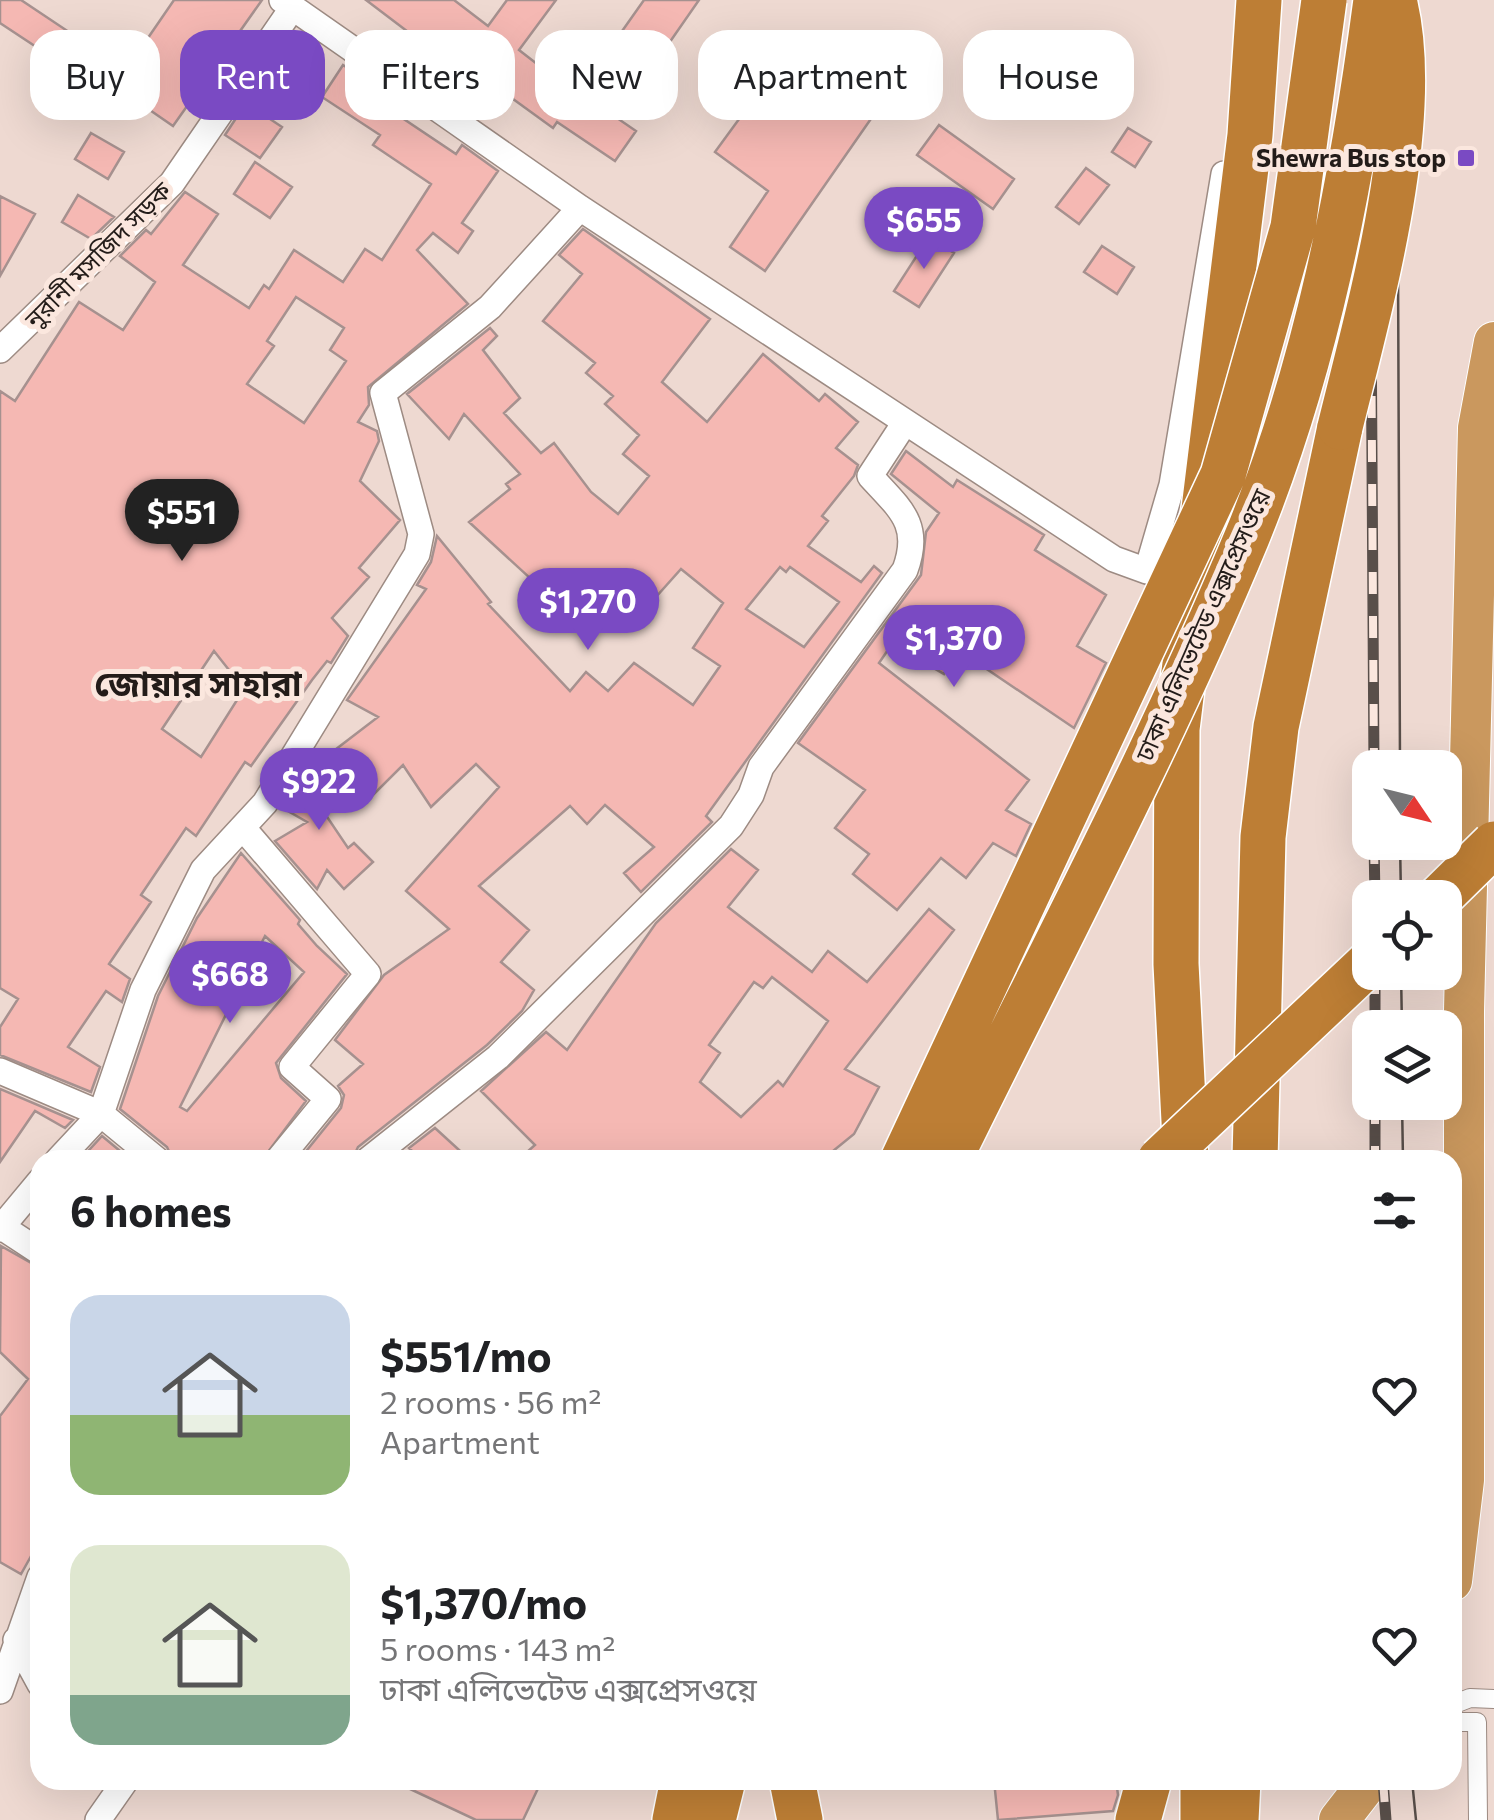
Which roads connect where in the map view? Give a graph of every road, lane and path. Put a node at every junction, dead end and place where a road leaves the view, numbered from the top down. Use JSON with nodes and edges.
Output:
{"nodes":[{"id":1,"x":1245,"y":0,"type":"edge"},
{"id":2,"x":1259,"y":0,"type":"edge"},
{"id":3,"x":1324,"y":0,"type":"edge"},
{"id":4,"x":1376,"y":0,"type":"edge"},
{"id":5,"x":1394,"y":0,"type":"edge"},
{"id":6,"x":288,"y":3,"type":"edge"},
{"id":7,"x":580,"y":208,"type":"junction"},
{"id":8,"x":1494,"y":342,"type":"edge"},
{"id":9,"x":0,"y":350,"type":"edge"},
{"id":10,"x":904,"y":424,"type":"junction"},
{"id":11,"x":242,"y":828,"type":"junction"},
{"id":12,"x":1494,"y":844,"type":"edge"},
{"id":13,"x":1457,"y":880,"type":"edge"},
{"id":14,"x":1176,"y":964,"type":"junction"},
{"id":15,"x":1352,"y":979,"type":"edge"},
{"id":16,"x":0,"y":1071,"type":"edge"},
{"id":17,"x":101,"y":1114,"type":"junction"},
{"id":18,"x":67,"y":1150,"type":"edge"},
{"id":19,"x":145,"y":1150,"type":"edge"},
{"id":20,"x":286,"y":1150,"type":"edge"},
{"id":21,"x":381,"y":1150,"type":"edge"},
{"id":22,"x":908,"y":1150,"type":"edge"},
{"id":23,"x":954,"y":1150,"type":"edge"},
{"id":24,"x":1150,"y":1150,"type":"edge"},
{"id":25,"x":1171,"y":1150,"type":"edge"},
{"id":26,"x":1185,"y":1150,"type":"edge"},
{"id":27,"x":1254,"y":1150,"type":"edge"},
{"id":28,"x":30,"y":1193,"type":"edge"},
{"id":29,"x":1,"y":1228,"type":"edge"},
{"id":30,"x":30,"y":1246,"type":"edge"},
{"id":31,"x":1462,"y":1497,"type":"edge"},
{"id":32,"x":30,"y":1603,"type":"edge"},
{"id":33,"x":16,"y":1640,"type":"junction"},
{"id":34,"x":30,"y":1666,"type":"edge"},
{"id":35,"x":0,"y":1691,"type":"edge"},
{"id":36,"x":1494,"y":1698,"type":"edge"},
{"id":37,"x":1462,"y":1701,"type":"edge"},
{"id":38,"x":1462,"y":1722,"type":"edge"},
{"id":39,"x":119,"y":1790,"type":"edge"},
{"id":40,"x":682,"y":1790,"type":"edge"},
{"id":41,"x":721,"y":1790,"type":"edge"},
{"id":42,"x":794,"y":1790,"type":"edge"},
{"id":43,"x":1146,"y":1790,"type":"edge"},
{"id":44,"x":1362,"y":1790,"type":"edge"},
{"id":45,"x":98,"y":1820,"type":"edge"},
{"id":46,"x":675,"y":1820,"type":"edge"},
{"id":47,"x":714,"y":1820,"type":"edge"},
{"id":48,"x":800,"y":1820,"type":"edge"},
{"id":49,"x":1138,"y":1820,"type":"edge"},
{"id":50,"x":1339,"y":1820,"type":"edge"},
{"id":51,"x":1478,"y":1820,"type":"edge"}],
"edges":[{"from":1,"to":10,"type":"street"},
{"from":2,"to":14,"type":"highway"},
{"from":3,"to":22,"type":"highway","name":"ঢাকা এলিভেটেড এক্সপ্রেসওয়ে","bridge":true},
{"from":4,"to":23,"type":"highway","name":"ঢাকা এলিভেটেড এক্সপ্রেসওয়ে","bridge":true},
{"from":5,"to":27,"type":"highway","bridge":true},
{"from":6,"to":7,"type":"street"},
{"from":6,"to":9,"type":"street","name":"নুরানী মসজিদ সড়ক"},
{"from":7,"to":10,"type":"street"},
{"from":7,"to":11,"type":"street"},
{"from":8,"to":31,"type":"highway"},
{"from":10,"to":21,"type":"street"},
{"from":11,"to":17,"type":"street"},
{"from":11,"to":20,"type":"street"},
{"from":12,"to":13,"type":"highway","bridge":true},
{"from":14,"to":24,"type":"highway"},
{"from":14,"to":26,"type":"highway"},
{"from":15,"to":25,"type":"highway","bridge":true},
{"from":16,"to":17,"type":"street"},
{"from":17,"to":18,"type":"street"},
{"from":17,"to":19,"type":"street"},
{"from":28,"to":29,"type":"street"},
{"from":29,"to":30,"type":"street"},
{"from":32,"to":33,"type":"street"},
{"from":33,"to":34,"type":"street"},
{"from":33,"to":35,"type":"street"},
{"from":36,"to":37,"type":"street"},
{"from":38,"to":51,"type":"street"},
{"from":39,"to":45,"type":"street"},
{"from":40,"to":46,"type":"highway"},
{"from":41,"to":47,"type":"highway"},
{"from":42,"to":48,"type":"highway"},
{"from":43,"to":49,"type":"highway"},
{"from":44,"to":50,"type":"highway"}]}
